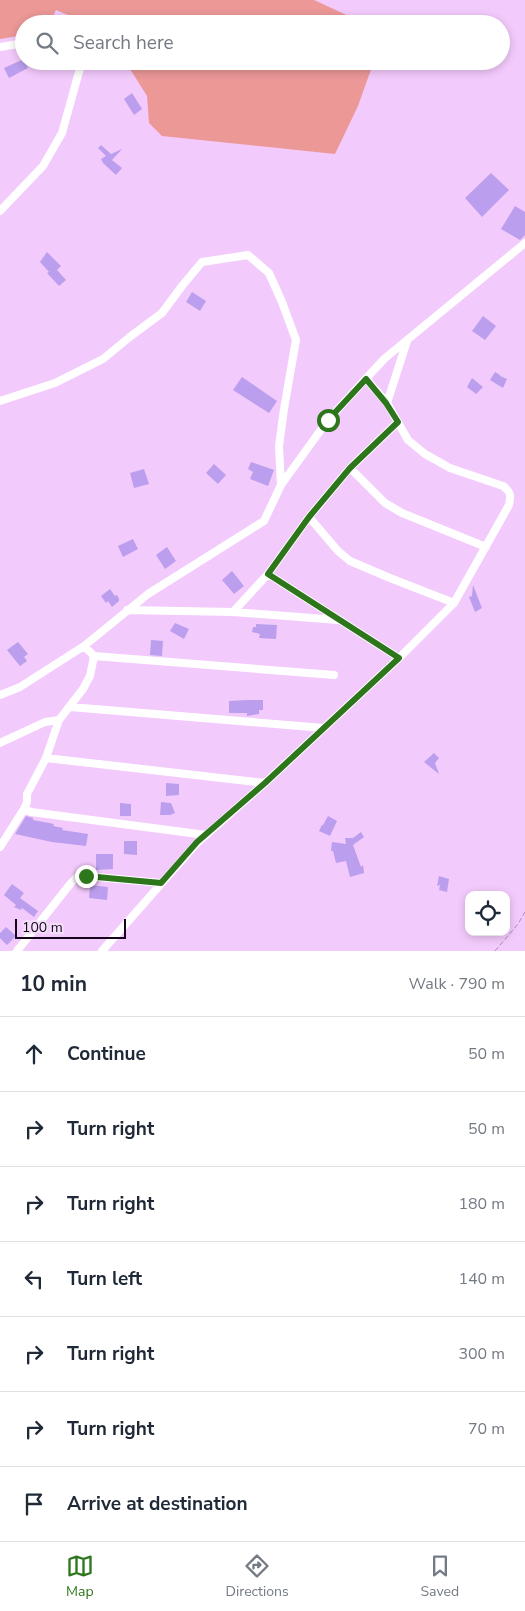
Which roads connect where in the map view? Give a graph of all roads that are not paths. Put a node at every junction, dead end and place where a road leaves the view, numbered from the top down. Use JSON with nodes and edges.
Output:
{"nodes":[{"id":1,"x":15,"y":44,"type":"edge"},
{"id":2,"x":0,"y":47,"type":"edge"},
{"id":3,"x":80,"y":70,"type":"edge"},
{"id":4,"x":0,"y":211,"type":"edge"},
{"id":5,"x":525,"y":243,"type":"edge"},
{"id":6,"x":407,"y":341,"type":"junction"},
{"id":7,"x":366,"y":379,"type":"junction"},
{"id":8,"x":0,"y":401,"type":"edge"},
{"id":9,"x":386,"y":403,"type":"junction"},
{"id":10,"x":398,"y":422,"type":"junction"},
{"id":11,"x":350,"y":468,"type":"junction"},
{"id":12,"x":281,"y":485,"type":"junction"},
{"id":13,"x":309,"y":517,"type":"junction"},
{"id":14,"x":486,"y":548,"type":"junction"},
{"id":15,"x":268,"y":574,"type":"junction"},
{"id":16,"x":454,"y":603,"type":"junction"},
{"id":17,"x":127,"y":610,"type":"junction"},
{"id":18,"x":233,"y":612,"type":"junction"},
{"id":19,"x":338,"y":620,"type":"junction"},
{"id":20,"x":84,"y":646,"type":"junction"},
{"id":21,"x":94,"y":656,"type":"junction"},
{"id":22,"x":399,"y":658,"type":"junction"},
{"id":23,"x":334,"y":675,"type":"dead end"},
{"id":24,"x":0,"y":695,"type":"edge"},
{"id":25,"x":70,"y":708,"type":"junction"},
{"id":26,"x":59,"y":720,"type":"junction"},
{"id":27,"x":324,"y":728,"type":"junction"},
{"id":28,"x":0,"y":744,"type":"edge"},
{"id":29,"x":46,"y":758,"type":"junction"},
{"id":30,"x":265,"y":783,"type":"junction"},
{"id":31,"x":24,"y":809,"type":"junction"},
{"id":32,"x":206,"y":835,"type":"junction"},
{"id":33,"x":0,"y":847,"type":"edge"},
{"id":34,"x":161,"y":883,"type":"junction"},
{"id":35,"x":17,"y":951,"type":"edge"},
{"id":36,"x":102,"y":951,"type":"edge"}],
"edges":[{"from":1,"to":2,"type":"street"},
{"from":3,"to":4,"type":"street"},
{"from":5,"to":6,"type":"street"},
{"from":6,"to":7,"type":"street"},
{"from":6,"to":9,"type":"street"},
{"from":7,"to":9,"type":"street"},
{"from":7,"to":12,"type":"street"},
{"from":8,"to":12,"type":"street"},
{"from":9,"to":10,"type":"street"},
{"from":10,"to":11,"type":"street"},
{"from":10,"to":14,"type":"street"},
{"from":11,"to":13,"type":"street"},
{"from":11,"to":14,"type":"street"},
{"from":12,"to":17,"type":"street"},
{"from":13,"to":15,"type":"street"},
{"from":13,"to":16,"type":"street"},
{"from":14,"to":16,"type":"street"},
{"from":15,"to":18,"type":"street"},
{"from":15,"to":19,"type":"street"},
{"from":16,"to":22,"type":"street"},
{"from":17,"to":18,"type":"street"},
{"from":17,"to":20,"type":"street"},
{"from":18,"to":19,"type":"street"},
{"from":19,"to":22,"type":"street"},
{"from":20,"to":21,"type":"street"},
{"from":20,"to":24,"type":"street"},
{"from":21,"to":23,"type":"street"},
{"from":21,"to":25,"type":"street"},
{"from":22,"to":27,"type":"street"},
{"from":25,"to":26,"type":"street"},
{"from":25,"to":27,"type":"street"},
{"from":26,"to":28,"type":"street"},
{"from":26,"to":29,"type":"street"},
{"from":27,"to":30,"type":"street"},
{"from":29,"to":30,"type":"street"},
{"from":29,"to":31,"type":"street"},
{"from":30,"to":32,"type":"street"},
{"from":31,"to":32,"type":"street"},
{"from":31,"to":33,"type":"street"},
{"from":32,"to":34,"type":"street"},
{"from":34,"to":35,"type":"street"},
{"from":34,"to":36,"type":"street"}]}
